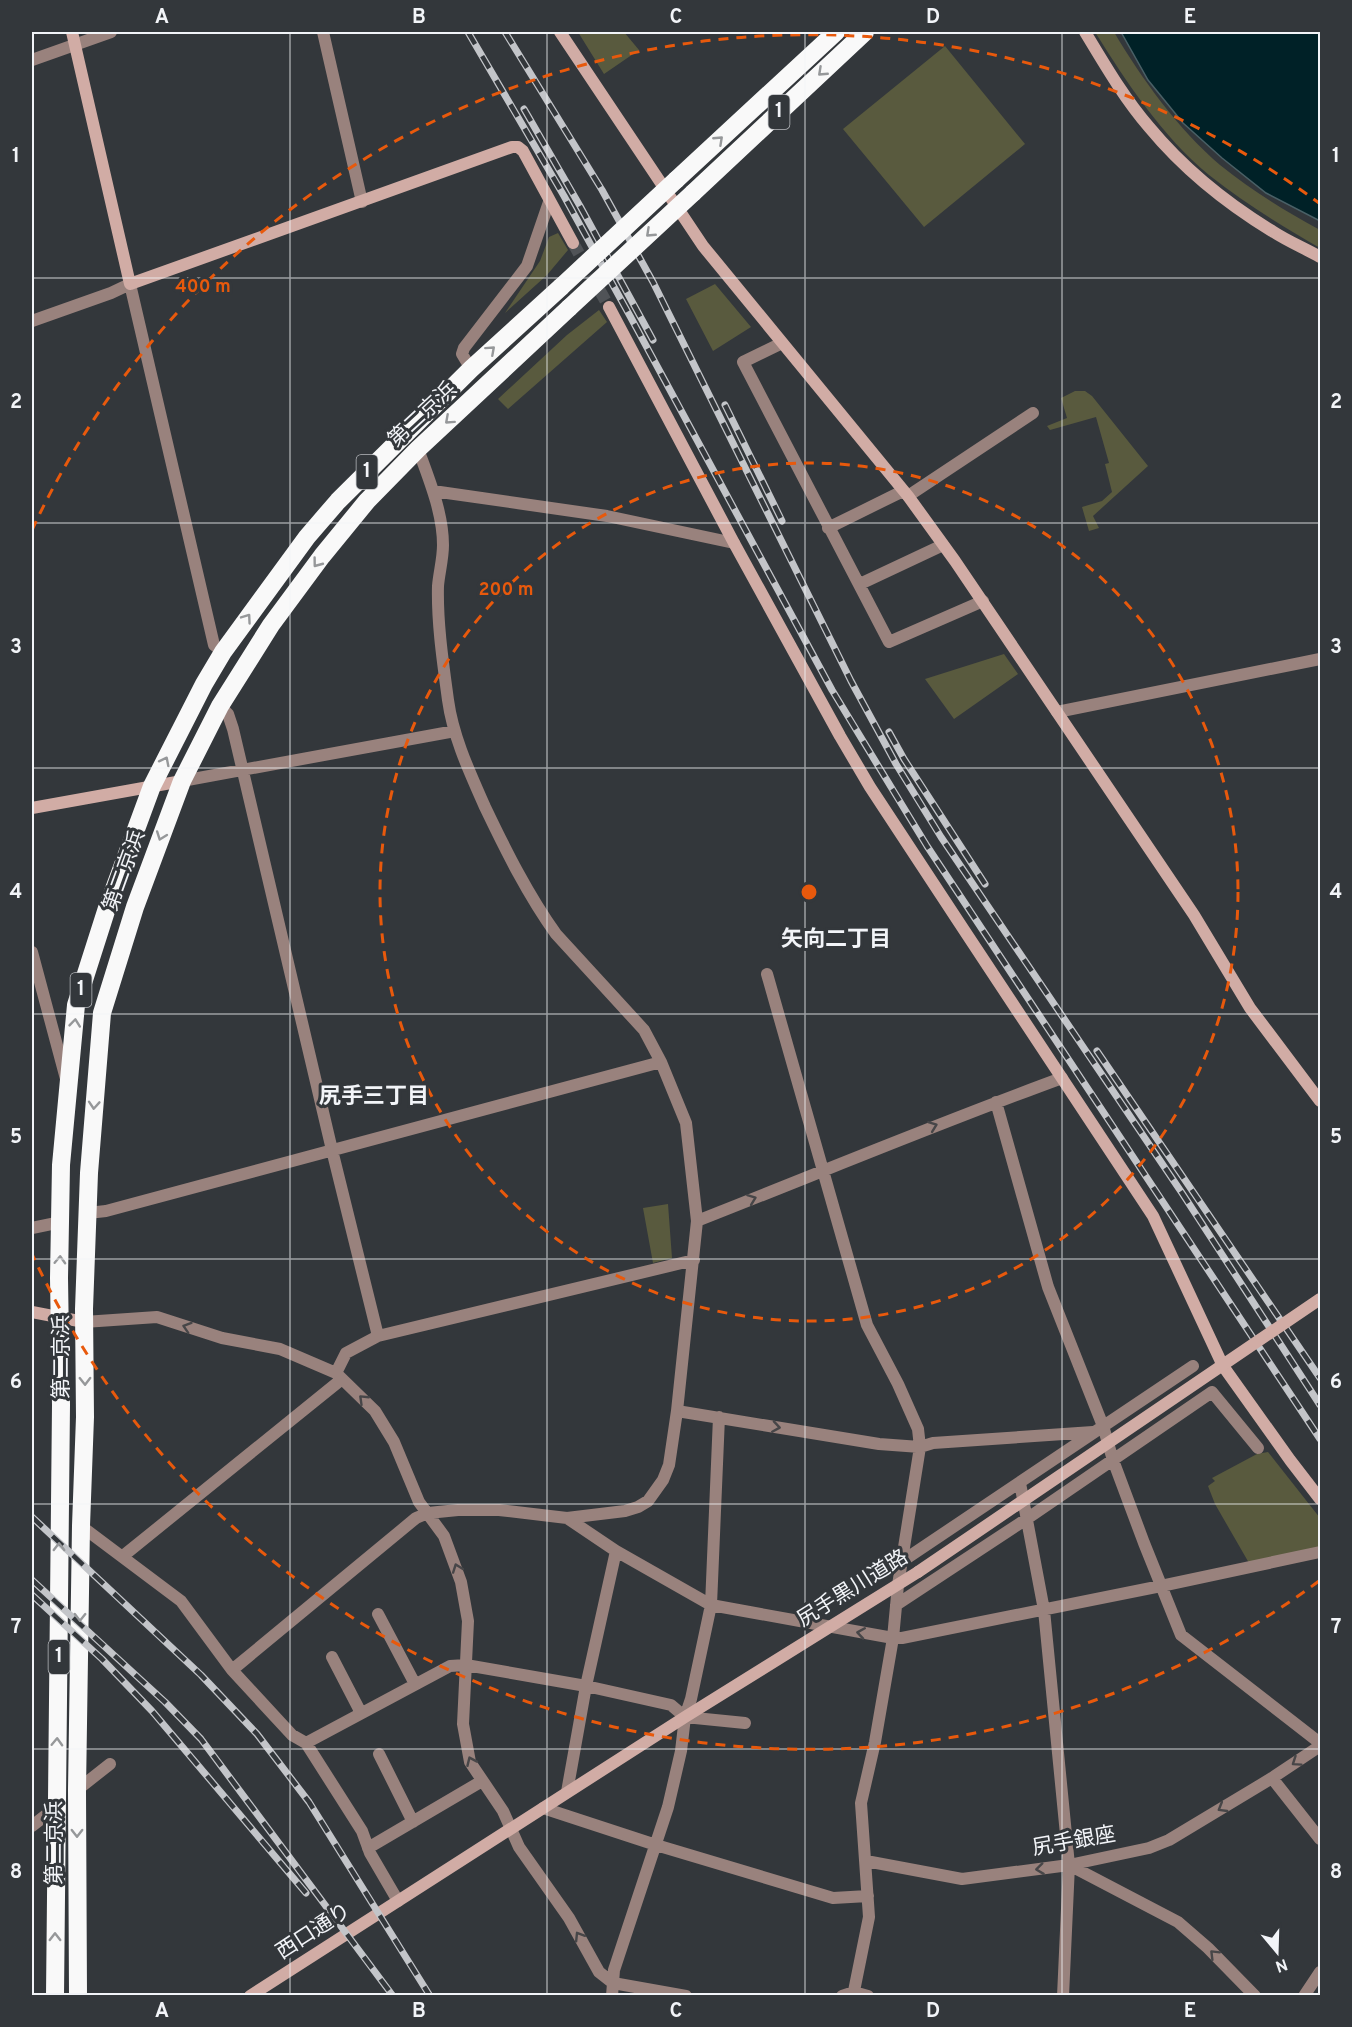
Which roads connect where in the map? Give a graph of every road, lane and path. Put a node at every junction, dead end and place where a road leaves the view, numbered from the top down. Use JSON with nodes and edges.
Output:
{"nodes":[{"id":1,"x":72,"y":32,"type":"edge"},
{"id":2,"x":111,"y":32,"type":"edge"},
{"id":3,"x":322,"y":32,"type":"edge"},
{"id":4,"x":560,"y":32,"type":"edge"},
{"id":5,"x":836,"y":32,"type":"edge"},
{"id":6,"x":865,"y":32,"type":"edge"},
{"id":7,"x":1085,"y":32,"type":"edge"},
{"id":8,"x":75,"y":45,"type":"junction"},
{"id":9,"x":32,"y":60,"type":"edge"},
{"id":10,"x":362,"y":202,"type":"junction"},
{"id":11,"x":549,"y":202,"type":"junction"},
{"id":12,"x":573,"y":243,"type":"tunnel mouth"},
{"id":13,"x":1320,"y":257,"type":"edge"},
{"id":14,"x":130,"y":284,"type":"junction"},
{"id":15,"x":609,"y":307,"type":"tunnel mouth"},
{"id":16,"x":32,"y":321,"type":"edge"},
{"id":17,"x":782,"y":343,"type":"junction"},
{"id":18,"x":471,"y":369,"type":"junction"},
{"id":19,"x":1033,"y":413,"type":"dead end"},
{"id":20,"x":418,"y":449,"type":"junction"},
{"id":21,"x":433,"y":491,"type":"junction"},
{"id":22,"x":905,"y":494,"type":"junction"},
{"id":23,"x":828,"y":528,"type":"junction"},
{"id":24,"x":734,"y":543,"type":"junction"},
{"id":25,"x":943,"y":544,"type":"junction"},
{"id":26,"x":860,"y":584,"type":"junction"},
{"id":27,"x":983,"y":601,"type":"junction"},
{"id":28,"x":223,"y":652,"type":"junction"},
{"id":29,"x":1320,"y":659,"type":"edge"},
{"id":30,"x":220,"y":706,"type":"junction"},
{"id":31,"x":1057,"y":712,"type":"junction"},
{"id":32,"x":455,"y":731,"type":"junction"},
{"id":33,"x":241,"y":771,"type":"junction"},
{"id":34,"x":182,"y":781,"type":"junction"},
{"id":35,"x":152,"y":786,"type":"junction"},
{"id":36,"x":32,"y":808,"type":"edge"},
{"id":37,"x":32,"y":952,"type":"edge"},
{"id":38,"x":766,"y":974,"type":"dead end"},
{"id":39,"x":661,"y":1062,"type":"junction"},
{"id":40,"x":1062,"y":1078,"type":"junction"},
{"id":41,"x":68,"y":1086,"type":"junction"},
{"id":42,"x":1320,"y":1101,"type":"edge"},
{"id":43,"x":996,"y":1102,"type":"junction"},
{"id":44,"x":332,"y":1150,"type":"junction"},
{"id":45,"x":823,"y":1171,"type":"junction"},
{"id":46,"x":88,"y":1213,"type":"junction"},
{"id":47,"x":697,"y":1221,"type":"junction"},
{"id":48,"x":61,"y":1222,"type":"junction"},
{"id":49,"x":32,"y":1228,"type":"edge"},
{"id":50,"x":694,"y":1260,"type":"junction"},
{"id":51,"x":1320,"y":1299,"type":"edge"},
{"id":52,"x":32,"y":1312,"type":"edge"},
{"id":53,"x":61,"y":1318,"type":"junction"},
{"id":54,"x":84,"y":1322,"type":"junction"},
{"id":55,"x":378,"y":1336,"type":"junction"},
{"id":56,"x":1193,"y":1366,"type":"dead end"},
{"id":57,"x":1223,"y":1366,"type":"junction"},
{"id":58,"x":339,"y":1376,"type":"junction"},
{"id":59,"x":677,"y":1411,"type":"junction"},
{"id":60,"x":719,"y":1417,"type":"junction"},
{"id":61,"x":1098,"y":1429,"type":"junction"},
{"id":62,"x":920,"y":1447,"type":"junction"},
{"id":63,"x":1258,"y":1448,"type":"dead end"},
{"id":64,"x":1113,"y":1460,"type":"junction"},
{"id":65,"x":1020,"y":1483,"type":"junction"},
{"id":66,"x":1320,"y":1499,"type":"edge"},
{"id":67,"x":428,"y":1513,"type":"junction"},
{"id":68,"x":567,"y":1518,"type":"junction"},
{"id":69,"x":1028,"y":1518,"type":"junction"},
{"id":70,"x":81,"y":1526,"type":"junction"},
{"id":71,"x":616,"y":1551,"type":"junction"},
{"id":72,"x":1320,"y":1552,"type":"edge"},
{"id":73,"x":123,"y":1556,"type":"junction"},
{"id":74,"x":904,"y":1560,"type":"junction"},
{"id":75,"x":898,"y":1585,"type":"junction"},
{"id":76,"x":1161,"y":1586,"type":"junction"},
{"id":77,"x":711,"y":1605,"type":"junction"},
{"id":78,"x":896,"y":1605,"type":"junction"},
{"id":79,"x":1044,"y":1610,"type":"junction"},
{"id":80,"x":378,"y":1614,"type":"dead end"},
{"id":81,"x":829,"y":1627,"type":"junction"},
{"id":82,"x":893,"y":1638,"type":"junction"},
{"id":83,"x":332,"y":1657,"type":"dead end"},
{"id":84,"x":466,"y":1665,"type":"junction"},
{"id":85,"x":232,"y":1670,"type":"junction"},
{"id":86,"x":415,"y":1684,"type":"junction"},
{"id":87,"x":586,"y":1686,"type":"junction"},
{"id":88,"x":361,"y":1713,"type":"junction"},
{"id":89,"x":685,"y":1718,"type":"junction"},
{"id":90,"x":745,"y":1723,"type":"dead end"},
{"id":91,"x":306,"y":1743,"type":"junction"},
{"id":92,"x":1320,"y":1744,"type":"edge"},
{"id":93,"x":379,"y":1754,"type":"dead end"},
{"id":94,"x":110,"y":1764,"type":"dead end"},
{"id":95,"x":1272,"y":1778,"type":"junction"},
{"id":96,"x":482,"y":1781,"type":"junction"},
{"id":97,"x":77,"y":1790,"type":"junction"},
{"id":98,"x":567,"y":1792,"type":"junction"},
{"id":99,"x":55,"y":1808,"type":"junction"},
{"id":100,"x":543,"y":1808,"type":"junction"},
{"id":101,"x":413,"y":1822,"type":"junction"},
{"id":102,"x":32,"y":1826,"type":"edge"},
{"id":103,"x":510,"y":1830,"type":"junction"},
{"id":104,"x":1320,"y":1839,"type":"edge"},
{"id":105,"x":656,"y":1845,"type":"junction"},
{"id":106,"x":368,"y":1848,"type":"junction"},
{"id":107,"x":866,"y":1861,"type":"junction"},
{"id":108,"x":1070,"y":1865,"type":"junction"},
{"id":109,"x":868,"y":1896,"type":"junction"},
{"id":110,"x":398,"y":1901,"type":"junction"},
{"id":111,"x":1320,"y":1972,"type":"edge"},
{"id":112,"x":612,"y":1989,"type":"edge"},
{"id":113,"x":850,"y":1994,"type":"edge"},
{"id":114,"x":54,"y":1995,"type":"edge"},
{"id":115,"x":78,"y":1995,"type":"edge"},
{"id":116,"x":250,"y":1995,"type":"edge"},
{"id":117,"x":686,"y":1995,"type":"edge"},
{"id":118,"x":868,"y":1995,"type":"edge"},
{"id":119,"x":1063,"y":1995,"type":"edge"},
{"id":120,"x":1255,"y":1995,"type":"edge"},
{"id":121,"x":1304,"y":1995,"type":"edge"}],
"edges":[{"from":1,"to":8,"type":"street"},
{"from":2,"to":8,"type":"street"},
{"from":3,"to":10,"type":"street"},
{"from":4,"to":17,"type":"street"},
{"from":18,"to":5,"type":"highway","name":"第二京浜","number":"1","one_way":true,"bridge":true},
{"from":6,"to":20,"type":"highway","name":"第二京浜","number":"1","one_way":true,"bridge":true},
{"from":7,"to":13,"type":"street"},
{"from":8,"to":9,"type":"street"},
{"from":8,"to":14,"type":"street"},
{"from":10,"to":11,"type":"street"},
{"from":10,"to":14,"type":"street"},
{"from":11,"to":12,"type":"street"},
{"from":11,"to":18,"type":"street"},
{"from":14,"to":16,"type":"street"},
{"from":14,"to":28,"type":"street"},
{"from":15,"to":24,"type":"street"},
{"from":17,"to":22,"type":"street"},
{"from":17,"to":23,"type":"street"},
{"from":28,"to":18,"type":"highway","name":"第二京浜","number":"1","one_way":true},
{"from":19,"to":22,"type":"street"},
{"from":20,"to":21,"type":"street"},
{"from":20,"to":30,"type":"highway","name":"第二京浜","number":"1","one_way":true},
{"from":21,"to":24,"type":"street"},
{"from":21,"to":32,"type":"street"},
{"from":22,"to":23,"type":"street"},
{"from":22,"to":25,"type":"street"},
{"from":23,"to":26,"type":"street"},
{"from":24,"to":40,"type":"street"},
{"from":25,"to":26,"type":"street"},
{"from":25,"to":27,"type":"street"},
{"from":26,"to":27,"type":"street"},
{"from":27,"to":31,"type":"street"},
{"from":35,"to":28,"type":"highway","name":"第二京浜","number":"1","one_way":true},
{"from":29,"to":31,"type":"street"},
{"from":30,"to":33,"type":"street"},
{"from":30,"to":34,"type":"highway","name":"第二京浜","number":"1"},
{"from":31,"to":42,"type":"street"},
{"from":32,"to":33,"type":"street"},
{"from":32,"to":39,"type":"street"},
{"from":33,"to":34,"type":"street"},
{"from":33,"to":44,"type":"street"},
{"from":34,"to":35,"type":"street"},
{"from":34,"to":46,"type":"highway","name":"第二京浜","number":"1","one_way":true},
{"from":35,"to":36,"type":"street"},
{"from":41,"to":35,"type":"highway","name":"第二京浜","number":"1","one_way":true},
{"from":37,"to":41,"type":"street"},
{"from":38,"to":45,"type":"street"},
{"from":39,"to":44,"type":"street"},
{"from":39,"to":47,"type":"street"},
{"from":40,"to":43,"type":"street"},
{"from":40,"to":57,"type":"street"},
{"from":41,"to":48,"type":"highway","name":"第二京浜","number":"1"},
{"from":45,"to":43,"type":"street","one_way":true},
{"from":43,"to":61,"type":"street"},
{"from":44,"to":46,"type":"street"},
{"from":44,"to":55,"type":"street"},
{"from":47,"to":45,"type":"street","one_way":true},
{"from":45,"to":62,"type":"street"},
{"from":46,"to":54,"type":"highway","name":"第二京浜","number":"1"},
{"from":47,"to":50,"type":"street"},
{"from":48,"to":49,"type":"street"},
{"from":53,"to":48,"type":"highway","name":"第二京浜","number":"1","one_way":true},
{"from":50,"to":55,"type":"street"},
{"from":50,"to":59,"type":"street"},
{"from":51,"to":57,"type":"street","name":"尻手黒川道路","bridge":true},
{"from":52,"to":53,"type":"street"},
{"from":53,"to":54,"type":"street"},
{"from":99,"to":53,"type":"highway","name":"第二京浜","number":"1","one_way":true},
{"from":58,"to":54,"type":"street","one_way":true},
{"from":54,"to":70,"type":"highway","name":"第二京浜","number":"1","one_way":true},
{"from":55,"to":58,"type":"street"},
{"from":56,"to":61,"type":"street"},
{"from":57,"to":66,"type":"street"},
{"from":57,"to":75,"type":"street","name":"尻手黒川道路","bridge":true},
{"from":67,"to":58,"type":"street","one_way":true},
{"from":58,"to":73,"type":"street"},
{"from":59,"to":60,"type":"street"},
{"from":59,"to":68,"type":"street"},
{"from":60,"to":62,"type":"street","one_way":true},
{"from":60,"to":77,"type":"street"},
{"from":61,"to":62,"type":"street"},
{"from":61,"to":64,"type":"street"},
{"from":61,"to":65,"type":"street"},
{"from":62,"to":74,"type":"street"},
{"from":63,"to":64,"type":"street"},
{"from":64,"to":69,"type":"street"},
{"from":64,"to":76,"type":"street"},
{"from":65,"to":69,"type":"street"},
{"from":65,"to":74,"type":"street"},
{"from":67,"to":68,"type":"street"},
{"from":84,"to":67,"type":"street","one_way":true},
{"from":67,"to":85,"type":"street"},
{"from":68,"to":71,"type":"street"},
{"from":69,"to":78,"type":"street"},
{"from":69,"to":79,"type":"street"},
{"from":70,"to":73,"type":"street"},
{"from":70,"to":97,"type":"highway","name":"第二京浜","number":"1","one_way":true},
{"from":71,"to":77,"type":"street"},
{"from":71,"to":87,"type":"street"},
{"from":72,"to":76,"type":"street"},
{"from":73,"to":85,"type":"street"},
{"from":74,"to":75,"type":"street"},
{"from":75,"to":78,"type":"street"},
{"from":75,"to":81,"type":"street","name":"尻手黒川道路"},
{"from":76,"to":79,"type":"street"},
{"from":76,"to":92,"type":"street"},
{"from":77,"to":81,"type":"street"},
{"from":77,"to":89,"type":"street"},
{"from":78,"to":82,"type":"street"},
{"from":79,"to":82,"type":"street"},
{"from":79,"to":108,"type":"street"},
{"from":80,"to":86,"type":"street"},
{"from":82,"to":81,"type":"street","one_way":true},
{"from":81,"to":89,"type":"street","name":"尻手黒川道路"},
{"from":82,"to":107,"type":"street"},
{"from":83,"to":88,"type":"street"},
{"from":84,"to":86,"type":"street"},
{"from":84,"to":87,"type":"street"},
{"from":96,"to":84,"type":"street","one_way":true},
{"from":85,"to":91,"type":"street"},
{"from":86,"to":88,"type":"street"},
{"from":87,"to":89,"type":"street"},
{"from":87,"to":98,"type":"street"},
{"from":88,"to":91,"type":"street"},
{"from":89,"to":90,"type":"street"},
{"from":89,"to":98,"type":"street","name":"尻手黒川道路"},
{"from":89,"to":105,"type":"street"},
{"from":91,"to":106,"type":"street"},
{"from":92,"to":95,"type":"street","name":"尻手銀座","one_way":true},
{"from":93,"to":101,"type":"street"},
{"from":94,"to":97,"type":"street"},
{"from":95,"to":104,"type":"street"},
{"from":95,"to":108,"type":"street","name":"尻手銀座","one_way":true},
{"from":96,"to":101,"type":"street"},
{"from":96,"to":103,"type":"street"},
{"from":97,"to":115,"type":"highway","name":"第二京浜","number":"1","one_way":true},
{"from":98,"to":100,"type":"street","name":"尻手黒川道路"},
{"from":99,"to":102,"type":"street"},
{"from":114,"to":99,"type":"highway","name":"第二京浜","number":"1","one_way":true},
{"from":100,"to":103,"type":"street","name":"尻手黒川道路"},
{"from":100,"to":105,"type":"street"},
{"from":101,"to":106,"type":"street"},
{"from":103,"to":110,"type":"street","name":"尻手黒川道路"},
{"from":112,"to":103,"type":"street","one_way":true},
{"from":105,"to":109,"type":"street"},
{"from":105,"to":112,"type":"street"},
{"from":106,"to":110,"type":"street"},
{"from":108,"to":107,"type":"street","name":"尻手銀座","one_way":true},
{"from":107,"to":109,"type":"street"},
{"from":108,"to":119,"type":"street"},
{"from":120,"to":108,"type":"street","one_way":true},
{"from":109,"to":113,"type":"street"},
{"from":110,"to":116,"type":"street","name":"西口通り"},
{"from":111,"to":121,"type":"street"},
{"from":112,"to":117,"type":"street"},
{"from":113,"to":118,"type":"street"}]}
